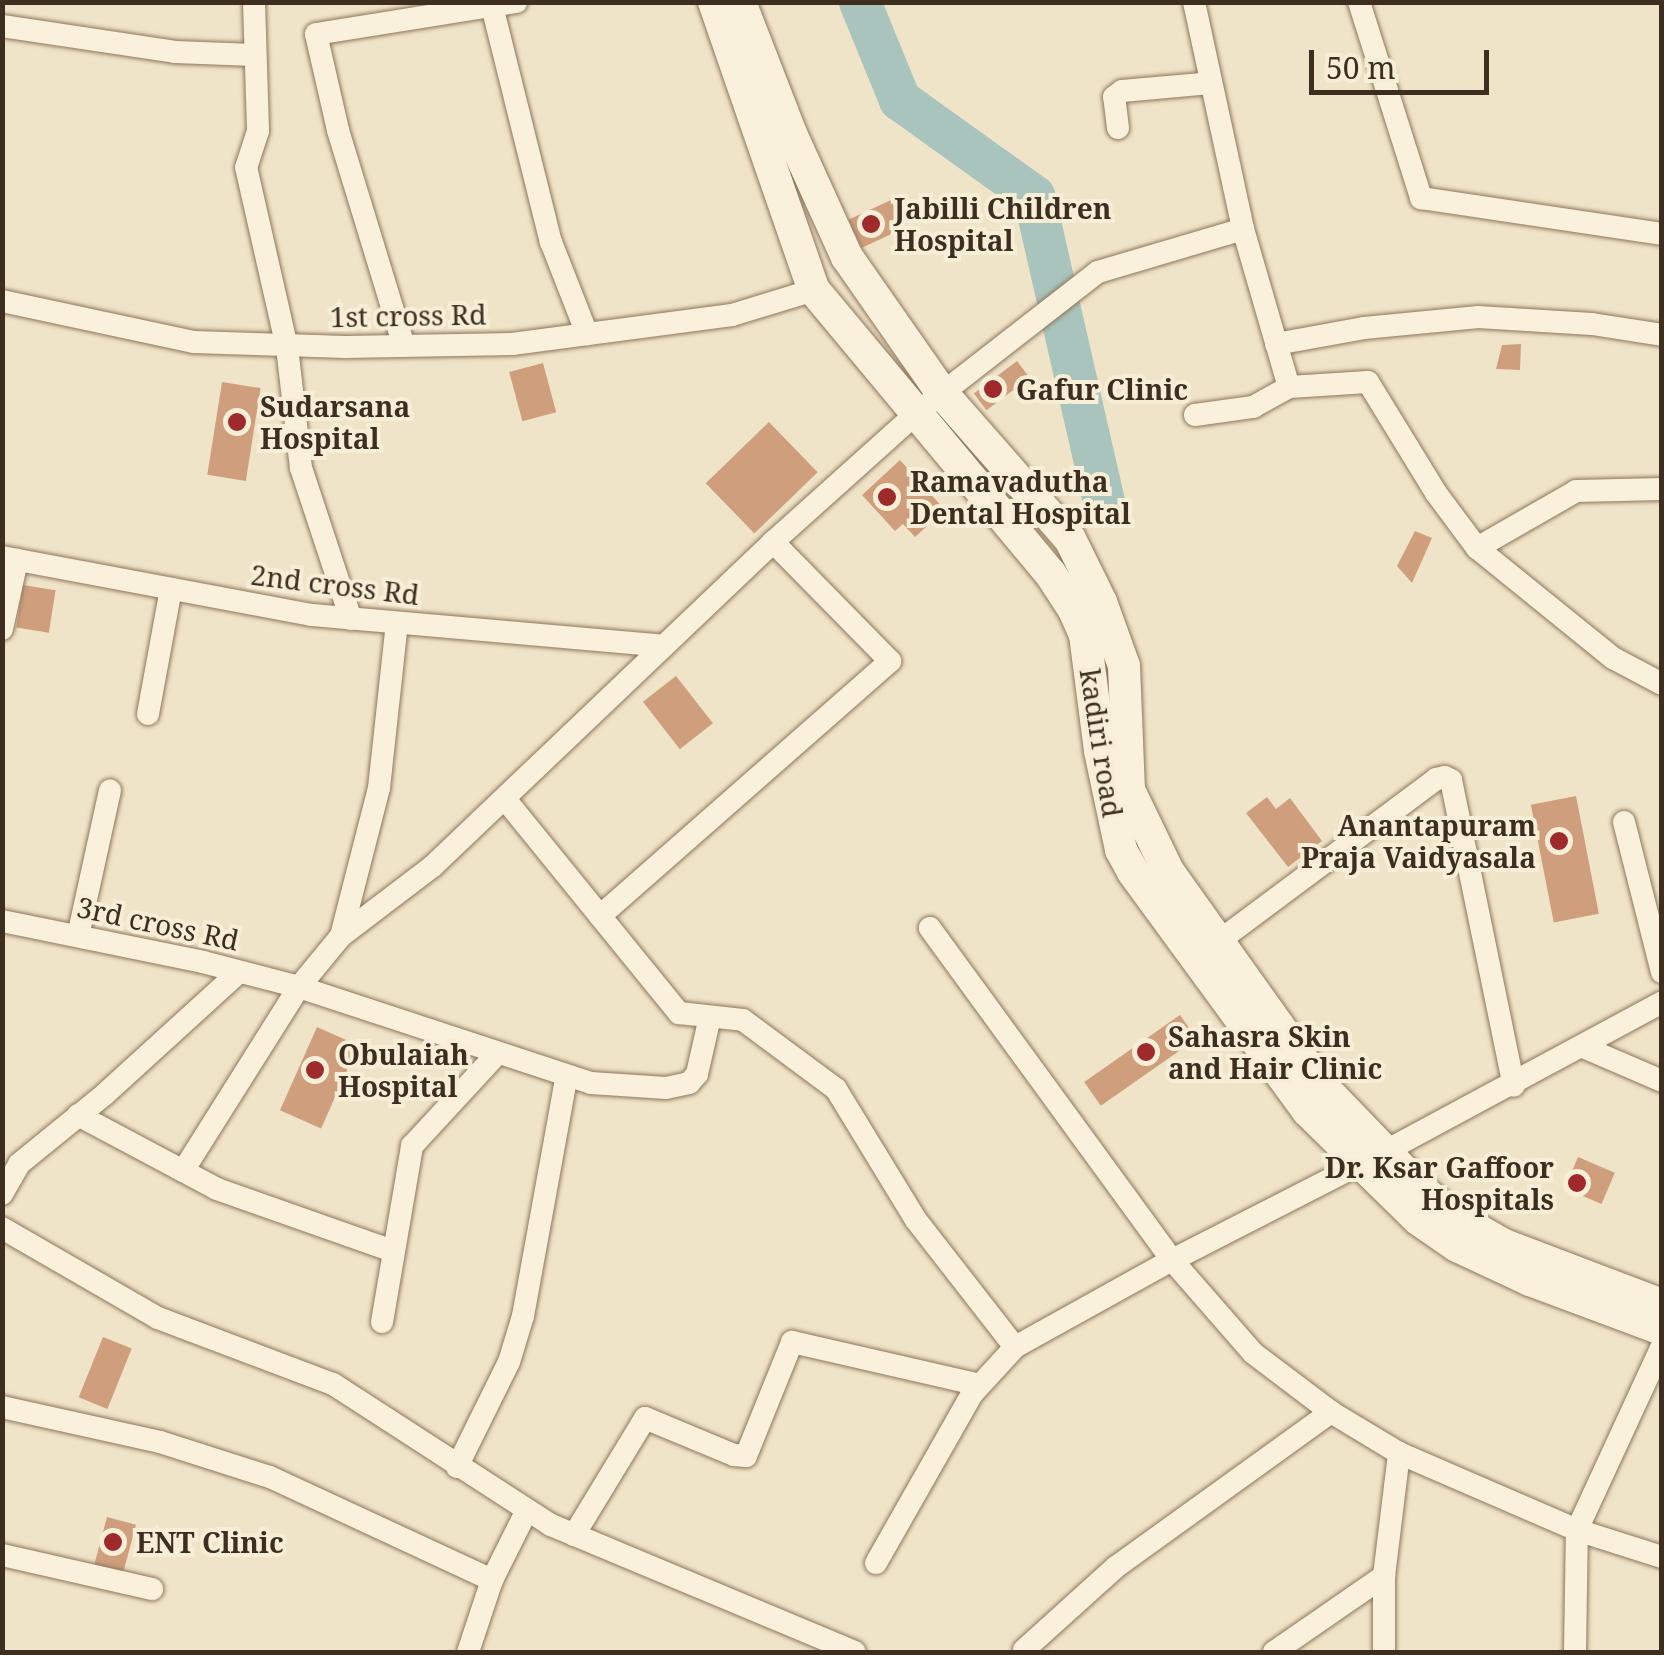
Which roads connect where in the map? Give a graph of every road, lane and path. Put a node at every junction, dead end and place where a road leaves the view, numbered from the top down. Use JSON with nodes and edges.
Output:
{"nodes":[{"id":1,"x":254,"y":2,"type":"edge"},
{"id":2,"x":516,"y":2,"type":"edge"},
{"id":3,"x":714,"y":2,"type":"edge"},
{"id":4,"x":740,"y":2,"type":"edge"},
{"id":5,"x":1194,"y":2,"type":"edge"},
{"id":6,"x":1359,"y":2,"type":"edge"},
{"id":7,"x":492,"y":4,"type":"edge"},
{"id":8,"x":2,"y":26,"type":"edge"},
{"id":9,"x":254,"y":55,"type":"junction"},
{"id":10,"x":1210,"y":83,"type":"junction"},
{"id":11,"x":1118,"y":128,"type":"dead end"},
{"id":12,"x":1243,"y":229,"type":"junction"},
{"id":13,"x":1662,"y":234,"type":"edge"},
{"id":14,"x":814,"y":290,"type":"junction"},
{"id":15,"x":2,"y":301,"type":"edge"},
{"id":16,"x":587,"y":334,"type":"junction"},
{"id":17,"x":1662,"y":335,"type":"edge"},
{"id":18,"x":403,"y":343,"type":"junction"},
{"id":19,"x":1276,"y":344,"type":"junction"},
{"id":20,"x":287,"y":348,"type":"junction"},
{"id":21,"x":1288,"y":388,"type":"junction"},
{"id":22,"x":930,"y":402,"type":"junction"},
{"id":23,"x":1195,"y":415,"type":"dead end"},
{"id":24,"x":1662,"y":490,"type":"edge"},
{"id":25,"x":773,"y":542,"type":"junction"},
{"id":26,"x":1477,"y":548,"type":"junction"},
{"id":27,"x":10,"y":559,"type":"edge"},
{"id":28,"x":171,"y":588,"type":"junction"},
{"id":29,"x":351,"y":619,"type":"junction"},
{"id":30,"x":397,"y":623,"type":"junction"},
{"id":31,"x":2,"y":629,"type":"edge"},
{"id":32,"x":664,"y":646,"type":"junction"},
{"id":33,"x":1662,"y":684,"type":"edge"},
{"id":34,"x":148,"y":714,"type":"dead end"},
{"id":35,"x":110,"y":790,"type":"dead end"},
{"id":36,"x":504,"y":799,"type":"junction"},
{"id":37,"x":1624,"y":822,"type":"dead end"},
{"id":38,"x":600,"y":916,"type":"junction"},
{"id":39,"x":2,"y":921,"type":"edge"},
{"id":40,"x":930,"y":928,"type":"dead end"},
{"id":41,"x":78,"y":936,"type":"junction"},
{"id":42,"x":340,"y":936,"type":"junction"},
{"id":43,"x":1220,"y":941,"type":"junction"},
{"id":44,"x":240,"y":972,"type":"junction"},
{"id":45,"x":1662,"y":972,"type":"edge"},
{"id":46,"x":299,"y":987,"type":"junction"},
{"id":47,"x":1662,"y":1002,"type":"edge"},
{"id":48,"x":710,"y":1017,"type":"junction"},
{"id":49,"x":1582,"y":1047,"type":"junction"},
{"id":50,"x":496,"y":1055,"type":"junction"},
{"id":51,"x":566,"y":1079,"type":"junction"},
{"id":52,"x":1662,"y":1081,"type":"edge"},
{"id":53,"x":1514,"y":1086,"type":"junction"},
{"id":54,"x":78,"y":1116,"type":"junction"},
{"id":55,"x":1372,"y":1158,"type":"junction"},
{"id":56,"x":183,"y":1171,"type":"junction"},
{"id":57,"x":6,"y":1181,"type":"edge"},
{"id":58,"x":2,"y":1228,"type":"edge"},
{"id":59,"x":394,"y":1252,"type":"junction"},
{"id":60,"x":1172,"y":1260,"type":"junction"},
{"id":61,"x":1662,"y":1304,"type":"edge"},
{"id":62,"x":382,"y":1322,"type":"dead end"},
{"id":63,"x":1662,"y":1329,"type":"edge"},
{"id":64,"x":1662,"y":1346,"type":"edge"},
{"id":65,"x":1015,"y":1348,"type":"junction"},
{"id":66,"x":978,"y":1385,"type":"junction"},
{"id":67,"x":2,"y":1407,"type":"edge"},
{"id":68,"x":1331,"y":1412,"type":"junction"},
{"id":69,"x":1399,"y":1453,"type":"junction"},
{"id":70,"x":458,"y":1467,"type":"junction"},
{"id":71,"x":522,"y":1510,"type":"junction"},
{"id":72,"x":1577,"y":1530,"type":"junction"},
{"id":73,"x":574,"y":1535,"type":"junction"},
{"id":74,"x":2,"y":1556,"type":"edge"},
{"id":75,"x":1662,"y":1557,"type":"edge"},
{"id":76,"x":876,"y":1564,"type":"dead end"},
{"id":77,"x":1384,"y":1576,"type":"junction"},
{"id":78,"x":492,"y":1580,"type":"junction"},
{"id":79,"x":152,"y":1589,"type":"dead end"},
{"id":80,"x":1024,"y":1650,"type":"dead end"},
{"id":81,"x":468,"y":1652,"type":"edge"},
{"id":82,"x":855,"y":1652,"type":"edge"},
{"id":83,"x":1274,"y":1652,"type":"edge"},
{"id":84,"x":1384,"y":1652,"type":"edge"},
{"id":85,"x":1575,"y":1652,"type":"edge"}],
"edges":[{"from":1,"to":9,"type":"street"},
{"from":2,"to":7,"type":"street"},
{"from":3,"to":14,"type":"main road","name":"kadiri road"},
{"from":4,"to":22,"type":"main road"},
{"from":5,"to":10,"type":"street"},
{"from":6,"to":13,"type":"street"},
{"from":7,"to":16,"type":"street"},
{"from":7,"to":18,"type":"street"},
{"from":8,"to":9,"type":"street"},
{"from":9,"to":20,"type":"street"},
{"from":10,"to":11,"type":"street"},
{"from":10,"to":12,"type":"street"},
{"from":12,"to":19,"type":"street"},
{"from":12,"to":22,"type":"street"},
{"from":14,"to":16,"type":"street","name":"1st cross Rd"},
{"from":14,"to":22,"type":"main road","name":"kadiri road"},
{"from":15,"to":20,"type":"street","name":"1st cross Rd"},
{"from":16,"to":18,"type":"street","name":"1st cross Rd"},
{"from":17,"to":19,"type":"street"},
{"from":18,"to":20,"type":"street","name":"1st cross Rd"},
{"from":19,"to":21,"type":"street"},
{"from":20,"to":29,"type":"street"},
{"from":21,"to":23,"type":"street"},
{"from":21,"to":26,"type":"street"},
{"from":22,"to":25,"type":"street"},
{"from":22,"to":43,"type":"main road","name":"kadiri road"},
{"from":22,"to":55,"type":"main road","name":"kadiri road"},
{"from":24,"to":26,"type":"street"},
{"from":25,"to":32,"type":"street"},
{"from":25,"to":38,"type":"street"},
{"from":26,"to":33,"type":"street"},
{"from":27,"to":28,"type":"street","name":"2nd cross Rd"},
{"from":27,"to":31,"type":"street"},
{"from":28,"to":29,"type":"street","name":"2nd cross Rd"},
{"from":28,"to":34,"type":"street"},
{"from":29,"to":30,"type":"street","name":"2nd cross Rd"},
{"from":30,"to":32,"type":"street","name":"2nd cross Rd"},
{"from":30,"to":42,"type":"street"},
{"from":32,"to":36,"type":"street"},
{"from":35,"to":41,"type":"street"},
{"from":36,"to":38,"type":"street"},
{"from":36,"to":42,"type":"street"},
{"from":37,"to":45,"type":"street"},
{"from":38,"to":48,"type":"street"},
{"from":39,"to":41,"type":"street","name":"3rd cross Rd"},
{"from":40,"to":60,"type":"street"},
{"from":41,"to":44,"type":"street","name":"3rd cross Rd"},
{"from":42,"to":46,"type":"street"},
{"from":43,"to":53,"type":"street"},
{"from":43,"to":55,"type":"main road","name":"kadiri road"},
{"from":44,"to":46,"type":"street","name":"3rd cross Rd"},
{"from":44,"to":54,"type":"street"},
{"from":46,"to":50,"type":"street","name":"3rd cross Rd"},
{"from":46,"to":56,"type":"street"},
{"from":47,"to":49,"type":"street"},
{"from":48,"to":51,"type":"street","name":"3rd cross Rd"},
{"from":48,"to":65,"type":"street"},
{"from":49,"to":52,"type":"street"},
{"from":49,"to":53,"type":"street"},
{"from":50,"to":51,"type":"street","name":"3rd cross Rd"},
{"from":50,"to":59,"type":"street"},
{"from":51,"to":70,"type":"street"},
{"from":53,"to":55,"type":"street"},
{"from":54,"to":56,"type":"street"},
{"from":54,"to":57,"type":"street"},
{"from":55,"to":60,"type":"street"},
{"from":55,"to":61,"type":"main road","name":"kadiri road"},
{"from":55,"to":63,"type":"main road","name":"kadiri road"},
{"from":56,"to":59,"type":"street"},
{"from":58,"to":70,"type":"street"},
{"from":59,"to":62,"type":"street"},
{"from":60,"to":65,"type":"street"},
{"from":60,"to":68,"type":"street"},
{"from":64,"to":72,"type":"street"},
{"from":65,"to":66,"type":"street"},
{"from":66,"to":73,"type":"street"},
{"from":66,"to":76,"type":"street"},
{"from":67,"to":78,"type":"street"},
{"from":68,"to":69,"type":"street"},
{"from":68,"to":80,"type":"street"},
{"from":69,"to":72,"type":"street"},
{"from":69,"to":77,"type":"street"},
{"from":70,"to":71,"type":"street"},
{"from":71,"to":73,"type":"street"},
{"from":71,"to":78,"type":"street"},
{"from":72,"to":75,"type":"street"},
{"from":72,"to":85,"type":"street"},
{"from":73,"to":82,"type":"street"},
{"from":74,"to":79,"type":"street"},
{"from":77,"to":83,"type":"street"},
{"from":77,"to":84,"type":"street"},
{"from":78,"to":81,"type":"street"}]}
